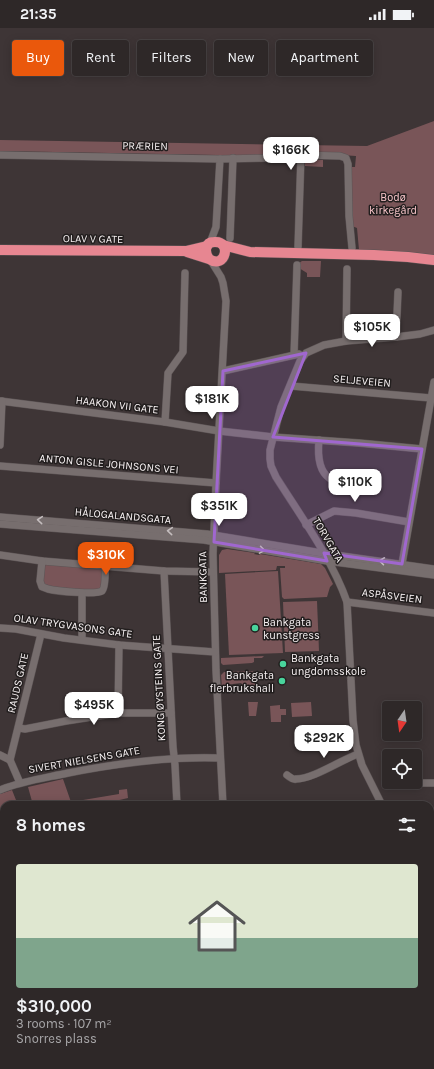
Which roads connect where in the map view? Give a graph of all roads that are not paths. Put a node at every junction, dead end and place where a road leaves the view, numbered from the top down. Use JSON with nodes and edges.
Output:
{"nodes":[{"id":1,"x":0,"y":155,"type":"edge"},
{"id":2,"x":301,"y":155,"type":"junction"},
{"id":3,"x":233,"y":158,"type":"junction"},
{"id":4,"x":220,"y":159,"type":"junction"},
{"id":5,"x":218,"y":243,"type":"junction"},
{"id":6,"x":298,"y":247,"type":"dead end"},
{"id":7,"x":352,"y":248,"type":"dead end"},
{"id":8,"x":0,"y":250,"type":"edge"},
{"id":9,"x":186,"y":251,"type":"junction"},
{"id":10,"x":250,"y":252,"type":"junction"},
{"id":11,"x":223,"y":258,"type":"junction"},
{"id":12,"x":210,"y":260,"type":"junction"},
{"id":13,"x":434,"y":260,"type":"edge"},
{"id":14,"x":297,"y":265,"type":"dead end"},
{"id":15,"x":347,"y":268,"type":"dead end"},
{"id":16,"x":185,"y":273,"type":"dead end"},
{"id":17,"x":221,"y":277,"type":"junction"},
{"id":18,"x":398,"y":292,"type":"dead end"},
{"id":19,"x":434,"y":330,"type":"edge"},
{"id":20,"x":396,"y":337,"type":"junction"},
{"id":21,"x":346,"y":341,"type":"junction"},
{"id":22,"x":306,"y":353,"type":"junction"},
{"id":23,"x":294,"y":355,"type":"junction"},
{"id":24,"x":223,"y":371,"type":"junction"},
{"id":25,"x":434,"y":382,"type":"edge"},
{"id":26,"x":291,"y":386,"type":"junction"},
{"id":27,"x":431,"y":398,"type":"junction"},
{"id":28,"x":1,"y":401,"type":"edge"},
{"id":29,"x":165,"y":422,"type":"junction"},
{"id":30,"x":219,"y":431,"type":"junction"},
{"id":31,"x":273,"y":437,"type":"junction"},
{"id":32,"x":319,"y":440,"type":"junction"},
{"id":33,"x":0,"y":445,"type":"edge"},
{"id":34,"x":422,"y":449,"type":"junction"},
{"id":35,"x":0,"y":466,"type":"edge"},
{"id":36,"x":370,"y":482,"type":"dead end"},
{"id":37,"x":216,"y":483,"type":"junction"},
{"id":38,"x":0,"y":517,"type":"edge"},
{"id":39,"x":409,"y":522,"type":"junction"},
{"id":40,"x":0,"y":524,"type":"edge"},
{"id":41,"x":306,"y":525,"type":"junction"},
{"id":42,"x":214,"y":539,"type":"junction"},
{"id":43,"x":324,"y":553,"type":"junction"},
{"id":44,"x":0,"y":555,"type":"edge"},
{"id":45,"x":42,"y":561,"type":"junction"},
{"id":46,"x":327,"y":561,"type":"junction"},
{"id":47,"x":402,"y":564,"type":"junction"},
{"id":48,"x":105,"y":566,"type":"junction"},
{"id":49,"x":434,"y":569,"type":"edge"},
{"id":50,"x":164,"y":571,"type":"junction"},
{"id":51,"x":213,"y":572,"type":"junction"},
{"id":52,"x":434,"y":575,"type":"edge"},
{"id":53,"x":82,"y":593,"type":"junction"},
{"id":54,"x":347,"y":602,"type":"junction"},
{"id":55,"x":434,"y":613,"type":"edge"},
{"id":56,"x":0,"y":628,"type":"edge"},
{"id":57,"x":41,"y":634,"type":"junction"},
{"id":58,"x":82,"y":640,"type":"junction"},
{"id":59,"x":119,"y":645,"type":"junction"},
{"id":60,"x":168,"y":649,"type":"junction"},
{"id":61,"x":215,"y":652,"type":"junction"},
{"id":62,"x":118,"y":713,"type":"junction"},
{"id":63,"x":171,"y":713,"type":"junction"},
{"id":64,"x":19,"y":728,"type":"junction"},
{"id":65,"x":358,"y":754,"type":"junction"},
{"id":66,"x":0,"y":755,"type":"edge"},
{"id":67,"x":174,"y":758,"type":"junction"},
{"id":68,"x":220,"y":758,"type":"junction"},
{"id":69,"x":10,"y":760,"type":"junction"},
{"id":70,"x":287,"y":775,"type":"dead end"},
{"id":71,"x":20,"y":783,"type":"junction"},
{"id":72,"x":422,"y":783,"type":"edge"},
{"id":73,"x":434,"y":783,"type":"edge"},
{"id":74,"x":0,"y":790,"type":"edge"},
{"id":75,"x":177,"y":801,"type":"edge"},
{"id":76,"x":223,"y":801,"type":"edge"},
{"id":77,"x":380,"y":801,"type":"edge"}],
"edges":[{"from":1,"to":4,"type":"street","name":"PRÆRIEN"},
{"from":2,"to":3,"type":"street","name":"PRÆRIEN"},
{"from":2,"to":6,"type":"street"},
{"from":2,"to":7,"type":"street","name":"PRÆRIEN"},
{"from":3,"to":4,"type":"street","name":"PRÆRIEN"},
{"from":3,"to":5,"type":"street"},
{"from":4,"to":5,"type":"street"},
{"from":5,"to":9,"type":"highway","name":"OLAV V GATE"},
{"from":5,"to":10,"type":"highway","name":"OLAV V GATE"},
{"from":5,"to":11,"type":"highway"},
{"from":5,"to":12,"type":"highway"},
{"from":8,"to":9,"type":"highway","name":"OLAV V GATE"},
{"from":9,"to":12,"type":"highway","name":"OLAV V GATE"},
{"from":10,"to":11,"type":"highway","name":"OLAV V GATE"},
{"from":10,"to":13,"type":"highway","name":"OLAV V GATE"},
{"from":11,"to":12,"type":"highway"},
{"from":11,"to":17,"type":"street","name":"BANKGATA"},
{"from":12,"to":17,"type":"street","name":"BANKGATA"},
{"from":14,"to":23,"type":"street"},
{"from":15,"to":21,"type":"street"},
{"from":16,"to":29,"type":"street"},
{"from":17,"to":24,"type":"street","name":"BANKGATA"},
{"from":18,"to":20,"type":"street"},
{"from":19,"to":20,"type":"street"},
{"from":20,"to":21,"type":"street"},
{"from":21,"to":22,"type":"street"},
{"from":22,"to":23,"type":"street"},
{"from":22,"to":26,"type":"street","name":"TORVGATA"},
{"from":23,"to":24,"type":"street"},
{"from":24,"to":30,"type":"street","name":"BANKGATA"},
{"from":25,"to":27,"type":"street"},
{"from":26,"to":27,"type":"street","name":"SELJEVEIEN"},
{"from":26,"to":31,"type":"street","name":"TORVGATA"},
{"from":27,"to":34,"type":"street"},
{"from":28,"to":29,"type":"street","name":"HAAKON VII GATE"},
{"from":28,"to":33,"type":"street"},
{"from":29,"to":30,"type":"street","name":"HAAKON VII GATE"},
{"from":30,"to":31,"type":"street","name":"HAAKON VII GATE"},
{"from":30,"to":37,"type":"street","name":"BANKGATA"},
{"from":31,"to":32,"type":"street","name":"HAAKON VII GATE"},
{"from":31,"to":41,"type":"street","name":"TORVGATA"},
{"from":32,"to":34,"type":"street","name":"HAAKON VII GATE"},
{"from":32,"to":36,"type":"street"},
{"from":34,"to":39,"type":"street"},
{"from":35,"to":37,"type":"street","name":"ANTON GISLE JOHNSONS VEI"},
{"from":37,"to":42,"type":"street","name":"BANKGATA"},
{"from":42,"to":38,"type":"street","name":"HÅLOGALANDSGATA","one_way":true},
{"from":39,"to":41,"type":"street"},
{"from":39,"to":47,"type":"street"},
{"from":40,"to":42,"type":"street","name":"HÅLOGALANDSGATA"},
{"from":41,"to":43,"type":"street","name":"TORVGATA"},
{"from":42,"to":43,"type":"street","name":"HÅLOGALANDSGATA"},
{"from":42,"to":46,"type":"street","name":"HÅLOGALANDSGATA","one_way":true},
{"from":42,"to":51,"type":"street","name":"BANKGATA"},
{"from":43,"to":46,"type":"street","name":"TORVGATA"},
{"from":47,"to":43,"type":"street","name":"HÅLOGALANDSGATA","one_way":true},
{"from":44,"to":45,"type":"street"},
{"from":45,"to":48,"type":"street"},
{"from":45,"to":53,"type":"street"},
{"from":46,"to":52,"type":"street","name":"HÅLOGALANDSGATA"},
{"from":46,"to":54,"type":"street","name":"TORVGATA"},
{"from":47,"to":49,"type":"street","name":"HÅLOGALANDSGATA"},
{"from":48,"to":50,"type":"street"},
{"from":48,"to":53,"type":"street"},
{"from":50,"to":51,"type":"street"},
{"from":50,"to":60,"type":"street","name":"KONG ØYSTEINS GATE"},
{"from":51,"to":61,"type":"street","name":"BANKGATA"},
{"from":53,"to":58,"type":"street"},
{"from":54,"to":55,"type":"street","name":"ASPÅSVEIEN"},
{"from":54,"to":65,"type":"street","name":"TORVGATA"},
{"from":56,"to":57,"type":"street","name":"OLAV TRYGVASONS GATE"},
{"from":57,"to":58,"type":"street","name":"OLAV TRYGVASONS GATE"},
{"from":57,"to":64,"type":"street","name":"RAUDS GATE"},
{"from":58,"to":59,"type":"street","name":"OLAV TRYGVASONS GATE"},
{"from":59,"to":60,"type":"street","name":"OLAV TRYGVASONS GATE"},
{"from":59,"to":62,"type":"street"},
{"from":60,"to":61,"type":"street","name":"OLAV TRYGVASONS GATE"},
{"from":60,"to":63,"type":"street","name":"KONG ØYSTEINS GATE"},
{"from":61,"to":68,"type":"street","name":"BANKGATA"},
{"from":62,"to":63,"type":"street"},
{"from":62,"to":64,"type":"street"},
{"from":63,"to":67,"type":"street","name":"KONG ØYSTEINS GATE"},
{"from":64,"to":69,"type":"street","name":"RAUDS GATE"},
{"from":65,"to":70,"type":"street"},
{"from":65,"to":77,"type":"street","name":"TORVGATA"},
{"from":66,"to":69,"type":"street"},
{"from":67,"to":68,"type":"street","name":"SIVERT NIELSENS GATE"},
{"from":67,"to":71,"type":"street","name":"SIVERT NIELSENS GATE"},
{"from":67,"to":75,"type":"street","name":"KONG ØYSTEINS GATE"},
{"from":68,"to":76,"type":"street","name":"BANKGATA"},
{"from":69,"to":71,"type":"street"},
{"from":71,"to":74,"type":"street","name":"SIVERT NIELSENS GATE"},
{"from":72,"to":73,"type":"street"}]}
